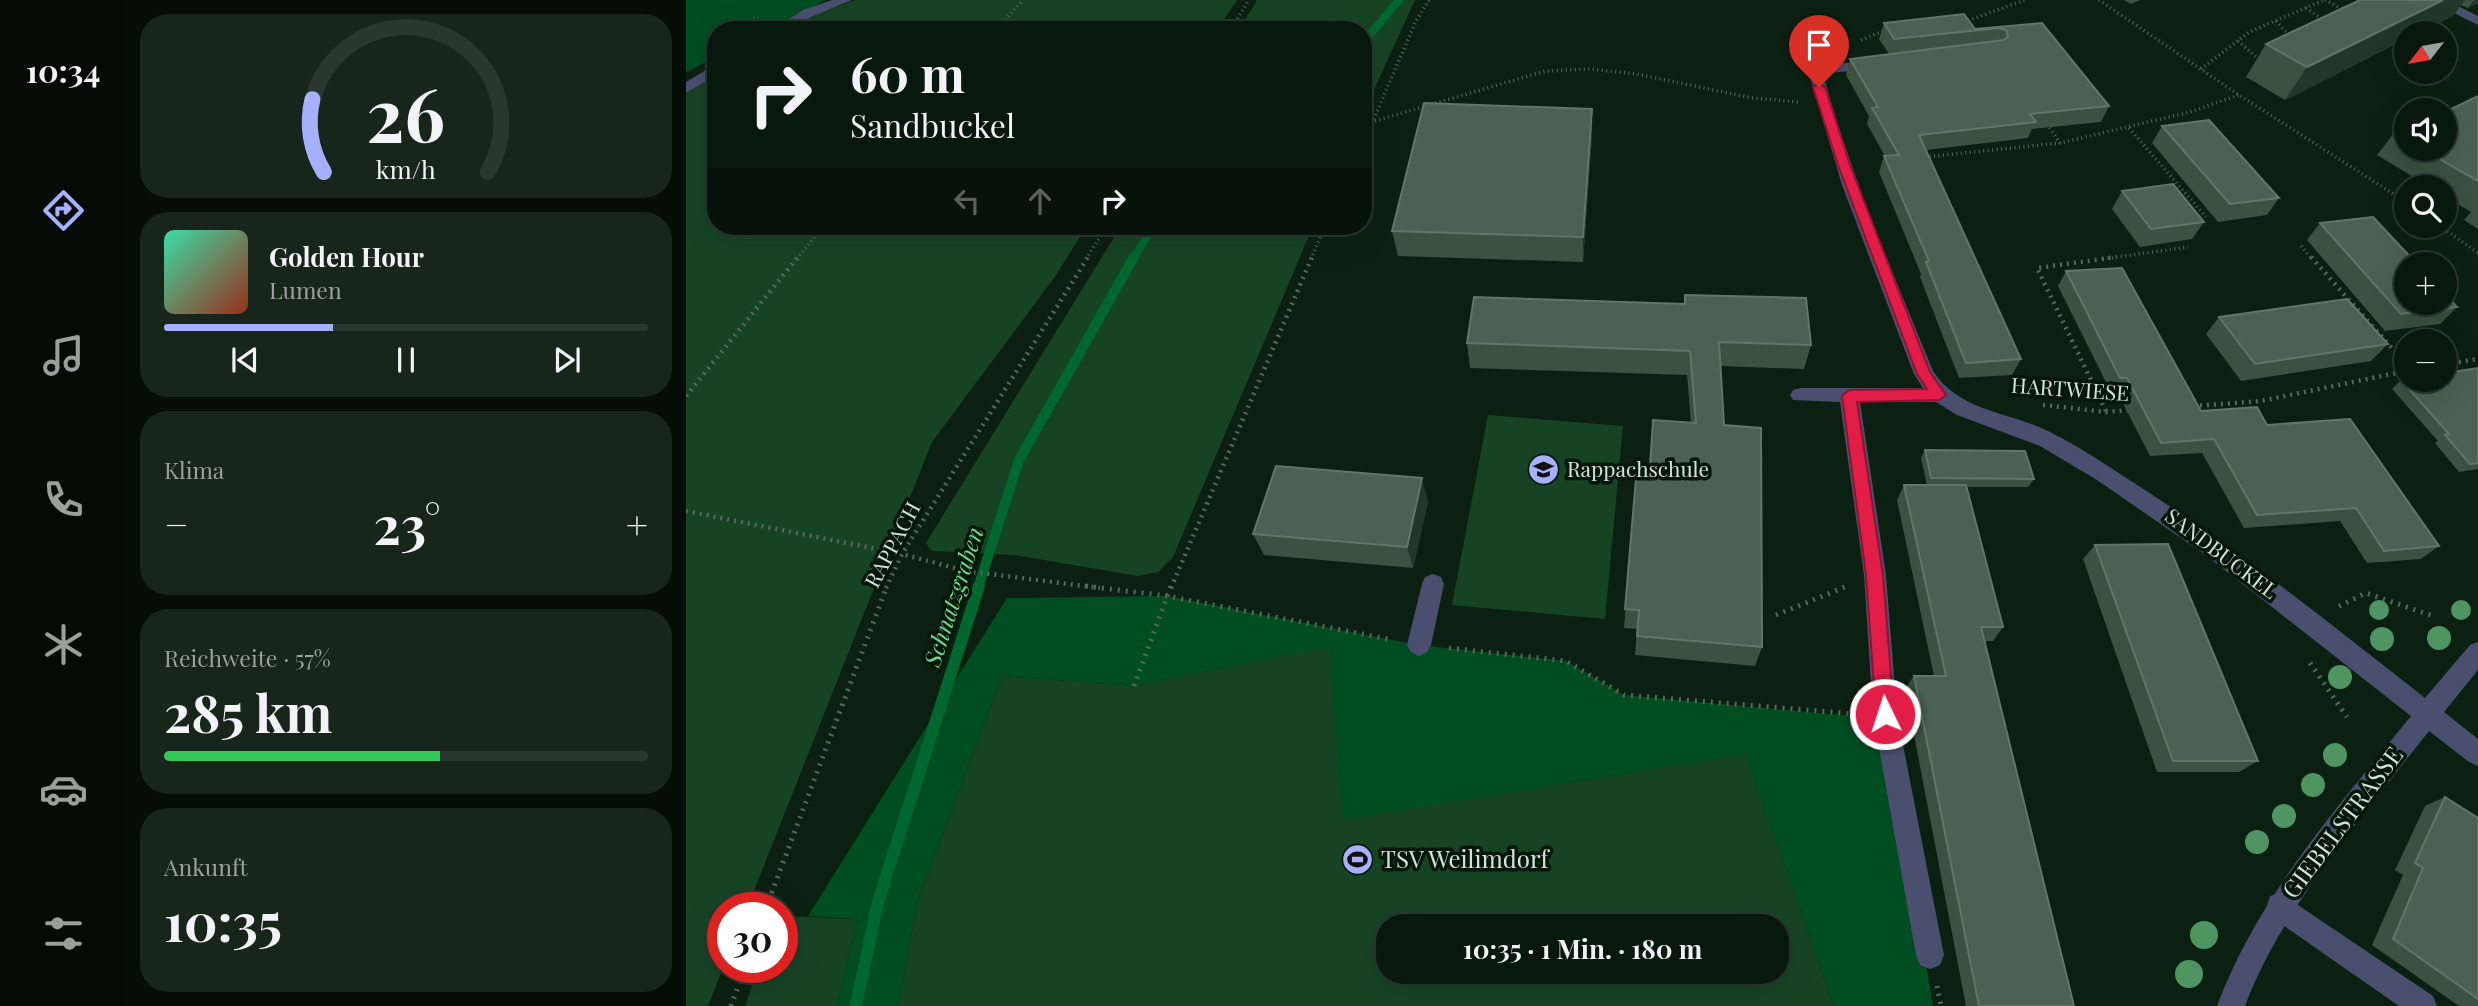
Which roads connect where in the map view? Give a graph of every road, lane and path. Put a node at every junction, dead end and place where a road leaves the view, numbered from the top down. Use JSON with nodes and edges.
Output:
{"nodes":[{"id":1,"x":845,"y":0,"type":"edge"},
{"id":2,"x":1023,"y":0,"type":"edge"},
{"id":3,"x":1249,"y":0,"type":"edge"},
{"id":4,"x":1429,"y":0,"type":"edge"},
{"id":5,"x":2025,"y":0,"type":"edge"},
{"id":6,"x":2099,"y":0,"type":"edge"},
{"id":7,"x":2325,"y":0,"type":"edge"},
{"id":8,"x":2435,"y":0,"type":"edge"},
{"id":9,"x":2305,"y":8,"type":"junction"},
{"id":10,"x":2354,"y":15,"type":"edge"},
{"id":11,"x":2276,"y":20,"type":"junction"},
{"id":12,"x":794,"y":21,"type":"edge"},
{"id":13,"x":1004,"y":21,"type":"edge"},
{"id":14,"x":1236,"y":21,"type":"edge"},
{"id":15,"x":2478,"y":21,"type":"edge"},
{"id":16,"x":1959,"y":22,"type":"edge"},
{"id":17,"x":2332,"y":26,"type":"edge"},
{"id":18,"x":1896,"y":29,"type":"edge"},
{"id":19,"x":2293,"y":40,"type":"edge"},
{"id":20,"x":2238,"y":41,"type":"junction"},
{"id":21,"x":1897,"y":61,"type":"edge"},
{"id":22,"x":2270,"y":66,"type":"edge"},
{"id":23,"x":2201,"y":69,"type":"junction"},
{"id":24,"x":1815,"y":70,"type":"junction"},
{"id":25,"x":707,"y":74,"type":"edge"},
{"id":26,"x":686,"y":89,"type":"edge"},
{"id":27,"x":2239,"y":95,"type":"junction"},
{"id":28,"x":1823,"y":104,"type":"junction"},
{"id":29,"x":1375,"y":121,"type":"junction"},
{"id":30,"x":2046,"y":123,"type":"edge"},
{"id":31,"x":1372,"y":127,"type":"edge"},
{"id":32,"x":2129,"y":128,"type":"junction"},
{"id":33,"x":2060,"y":144,"type":"junction"},
{"id":34,"x":1912,"y":158,"type":"edge"},
{"id":35,"x":2394,"y":194,"type":"edge"},
{"id":36,"x":2206,"y":217,"type":"dead end"},
{"id":37,"x":816,"y":235,"type":"edge"},
{"id":38,"x":1101,"y":235,"type":"edge"},
{"id":39,"x":1321,"y":235,"type":"edge"},
{"id":40,"x":2457,"y":238,"type":"edge"},
{"id":41,"x":2301,"y":246,"type":"dead end"},
{"id":42,"x":2188,"y":247,"type":"dead end"},
{"id":43,"x":2478,"y":253,"type":"edge"},
{"id":44,"x":2394,"y":351,"type":"edge"},
{"id":45,"x":2478,"y":359,"type":"edge"},
{"id":46,"x":2457,"y":362,"type":"edge"},
{"id":47,"x":2394,"y":374,"type":"edge"},
{"id":48,"x":1800,"y":395,"type":"dead end"},
{"id":49,"x":1939,"y":395,"type":"junction"},
{"id":50,"x":686,"y":396,"type":"edge"},
{"id":51,"x":1849,"y":396,"type":"junction"},
{"id":52,"x":2042,"y":405,"type":"dead end"},
{"id":53,"x":2184,"y":407,"type":"edge"},
{"id":54,"x":2145,"y":409,"type":"edge"},
{"id":55,"x":2106,"y":412,"type":"junction"},
{"id":56,"x":686,"y":511,"type":"edge"},
{"id":57,"x":902,"y":554,"type":"junction"},
{"id":58,"x":1875,"y":575,"type":"junction"},
{"id":59,"x":1433,"y":584,"type":"dead end"},
{"id":60,"x":1167,"y":596,"type":"junction"},
{"id":61,"x":1776,"y":614,"type":"dead end"},
{"id":62,"x":1419,"y":645,"type":"junction"},
{"id":63,"x":2478,"y":653,"type":"edge"},
{"id":64,"x":1133,"y":686,"type":"dead end"},
{"id":65,"x":1885,"y":714,"type":"junction"},
{"id":66,"x":2426,"y":714,"type":"junction"},
{"id":67,"x":2478,"y":754,"type":"edge"},
{"id":68,"x":772,"y":892,"type":"edge"},
{"id":69,"x":2280,"y":905,"type":"junction"},
{"id":70,"x":1930,"y":955,"type":"dead end"},
{"id":71,"x":739,"y":983,"type":"edge"},
{"id":72,"x":731,"y":1006,"type":"edge"},
{"id":73,"x":2231,"y":1006,"type":"edge"},
{"id":74,"x":2423,"y":1006,"type":"edge"}],
"edges":[{"from":1,"to":12,"type":"street"},
{"from":2,"to":13,"type":"path"},
{"from":3,"to":14,"type":"path"},
{"from":4,"to":29,"type":"path"},
{"from":5,"to":16,"type":"path"},
{"from":6,"to":23,"type":"path"},
{"from":7,"to":9,"type":"path"},
{"from":7,"to":10,"type":"path"},
{"from":8,"to":15,"type":"street"},
{"from":9,"to":11,"type":"path"},
{"from":9,"to":17,"type":"path"},
{"from":11,"to":19,"type":"path"},
{"from":11,"to":20,"type":"path"},
{"from":18,"to":24,"type":"path"},
{"from":20,"to":22,"type":"path"},
{"from":20,"to":23,"type":"path"},
{"from":21,"to":24,"type":"street"},
{"from":23,"to":27,"type":"path"},
{"from":24,"to":28,"type":"street"},
{"from":25,"to":26,"type":"street"},
{"from":27,"to":32,"type":"path"},
{"from":27,"to":35,"type":"path"},
{"from":28,"to":29,"type":"path"},
{"from":28,"to":49,"type":"street"},
{"from":29,"to":31,"type":"path"},
{"from":30,"to":33,"type":"path"},
{"from":32,"to":33,"type":"path"},
{"from":32,"to":36,"type":"path"},
{"from":33,"to":34,"type":"path"},
{"from":37,"to":50,"type":"path"},
{"from":38,"to":57,"type":"path","name":"RAPPACH"},
{"from":39,"to":60,"type":"path"},
{"from":40,"to":43,"type":"path"},
{"from":41,"to":44,"type":"path"},
{"from":42,"to":55,"type":"path"},
{"from":45,"to":46,"type":"path"},
{"from":47,"to":53,"type":"path"},
{"from":48,"to":51,"type":"street","name":"SANDBUCKEL"},
{"from":49,"to":51,"type":"street","name":"SANDBUCKEL"},
{"from":49,"to":66,"type":"street","name":"SANDBUCKEL"},
{"from":51,"to":58,"type":"street"},
{"from":52,"to":55,"type":"path","name":"HARTWIESE"},
{"from":54,"to":55,"type":"path","name":"HARTWIESE"},
{"from":56,"to":57,"type":"path"},
{"from":57,"to":60,"type":"path"},
{"from":57,"to":68,"type":"path","name":"RAPPACH"},
{"from":58,"to":61,"type":"path"},
{"from":58,"to":65,"type":"street"},
{"from":59,"to":62,"type":"street"},
{"from":60,"to":62,"type":"path"},
{"from":60,"to":64,"type":"path"},
{"from":62,"to":65,"type":"path"},
{"from":63,"to":66,"type":"street","name":"GIEBELSTRASSE"},
{"from":65,"to":70,"type":"street"},
{"from":66,"to":67,"type":"street","name":"SANDBUCKEL"},
{"from":66,"to":69,"type":"street","name":"GIEBELSTRASSE"},
{"from":69,"to":73,"type":"street","name":"GIEBELSTRASSE"},
{"from":69,"to":74,"type":"street"},
{"from":71,"to":72,"type":"path"}]}
